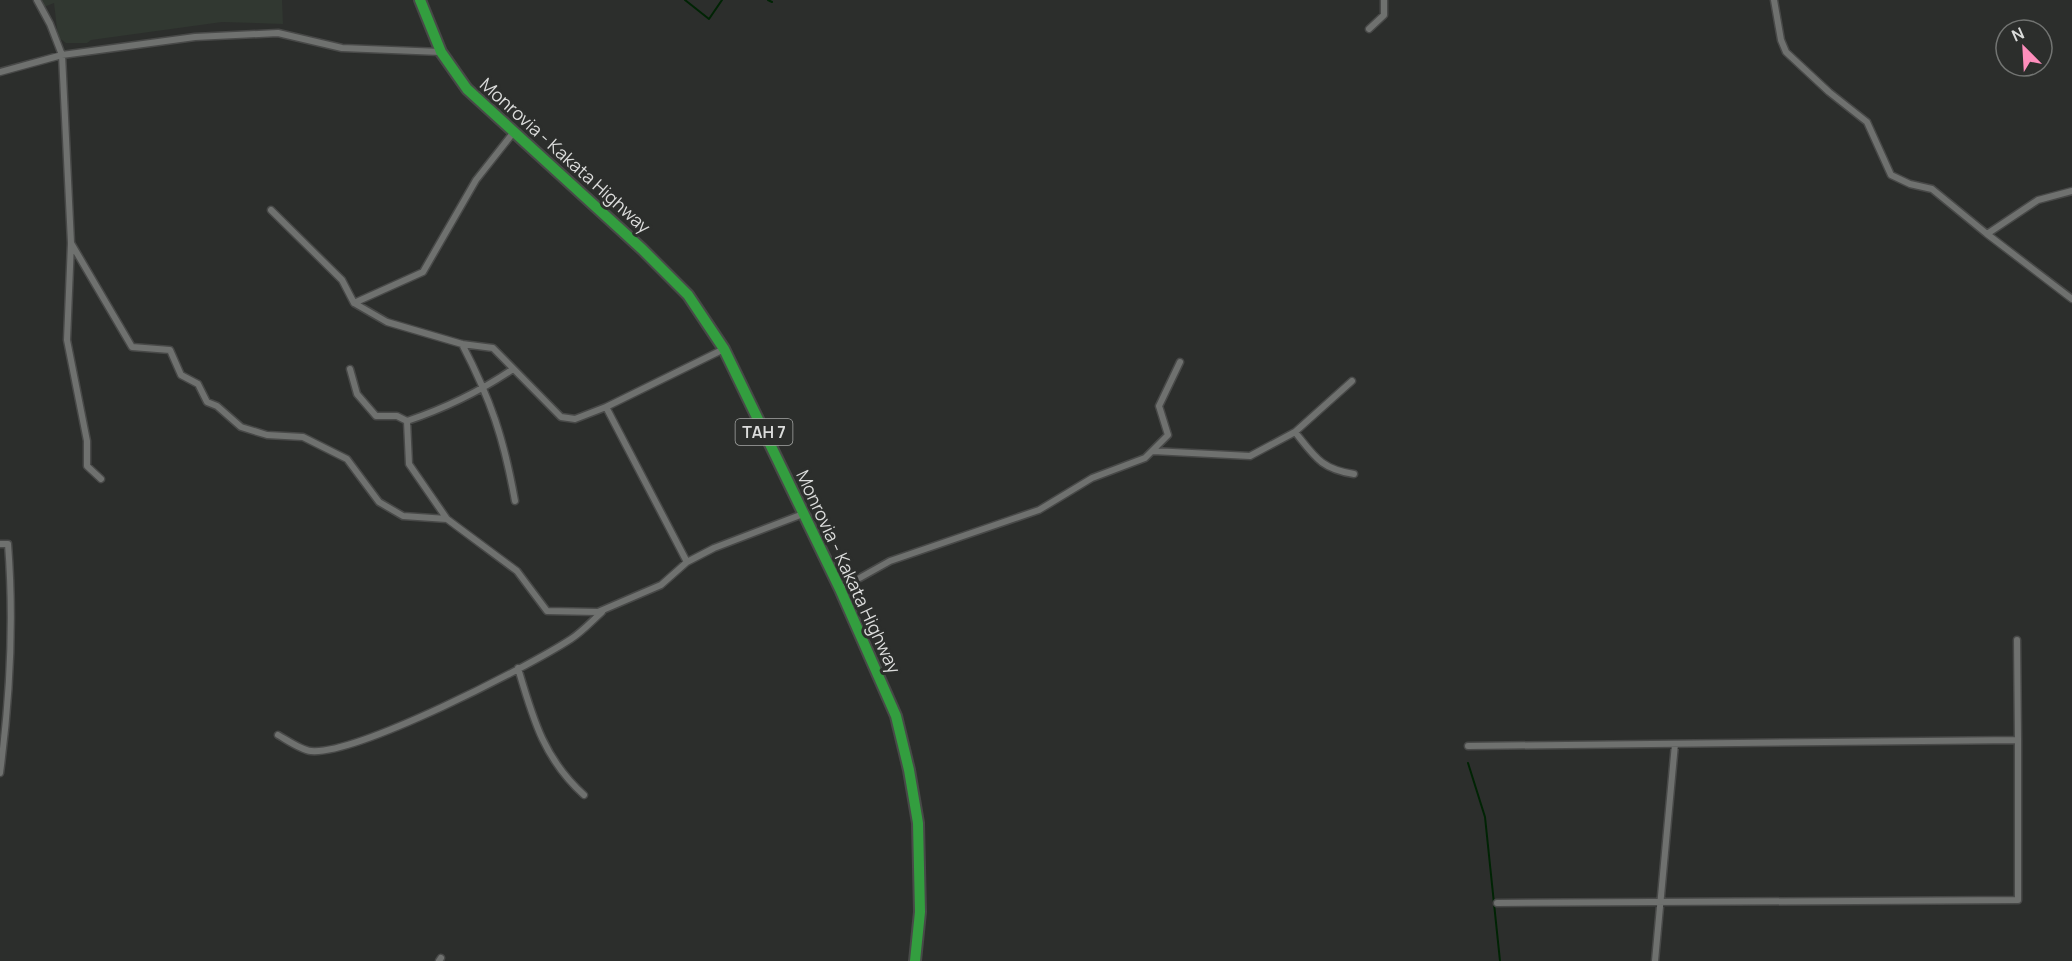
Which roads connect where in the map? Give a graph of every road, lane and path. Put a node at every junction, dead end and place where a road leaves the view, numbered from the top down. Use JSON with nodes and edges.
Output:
{"nodes":[{"id":1,"x":37,"y":0,"type":"edge"},
{"id":2,"x":420,"y":0,"type":"edge"},
{"id":3,"x":1384,"y":0,"type":"edge"},
{"id":4,"x":1774,"y":0,"type":"edge"},
{"id":5,"x":1369,"y":29,"type":"dead end"},
{"id":6,"x":441,"y":52,"type":"junction"},
{"id":7,"x":62,"y":55,"type":"junction"},
{"id":8,"x":0,"y":72,"type":"edge"},
{"id":9,"x":513,"y":133,"type":"junction"},
{"id":10,"x":2072,"y":191,"type":"edge"},
{"id":11,"x":271,"y":210,"type":"dead end"},
{"id":12,"x":1987,"y":234,"type":"junction"},
{"id":13,"x":71,"y":243,"type":"junction"},
{"id":14,"x":2072,"y":299,"type":"edge"},
{"id":15,"x":354,"y":303,"type":"junction"},
{"id":16,"x":462,"y":344,"type":"junction"},
{"id":17,"x":723,"y":349,"type":"junction"},
{"id":18,"x":1180,"y":362,"type":"dead end"},
{"id":19,"x":350,"y":369,"type":"dead end"},
{"id":20,"x":513,"y":369,"type":"junction"},
{"id":21,"x":1352,"y":381,"type":"dead end"},
{"id":22,"x":486,"y":388,"type":"junction"},
{"id":23,"x":606,"y":407,"type":"junction"},
{"id":24,"x":407,"y":422,"type":"junction"},
{"id":25,"x":1295,"y":432,"type":"junction"},
{"id":26,"x":1153,"y":451,"type":"junction"},
{"id":27,"x":1354,"y":474,"type":"dead end"},
{"id":28,"x":100,"y":479,"type":"dead end"},
{"id":29,"x":515,"y":501,"type":"dead end"},
{"id":30,"x":803,"y":514,"type":"junction"},
{"id":31,"x":447,"y":519,"type":"junction"},
{"id":32,"x":0,"y":544,"type":"edge"},
{"id":33,"x":687,"y":562,"type":"junction"},
{"id":34,"x":840,"y":589,"type":"junction"},
{"id":35,"x":602,"y":612,"type":"dead end"},
{"id":36,"x":2017,"y":640,"type":"dead end"},
{"id":37,"x":518,"y":668,"type":"junction"},
{"id":38,"x":278,"y":735,"type":"dead end"},
{"id":39,"x":2018,"y":740,"type":"junction"},
{"id":40,"x":1675,"y":744,"type":"junction"},
{"id":41,"x":1468,"y":746,"type":"dead end"},
{"id":42,"x":0,"y":774,"type":"edge"},
{"id":43,"x":584,"y":795,"type":"dead end"},
{"id":44,"x":1660,"y":900,"type":"junction"},
{"id":45,"x":1497,"y":903,"type":"dead end"},
{"id":46,"x":915,"y":961,"type":"edge"},
{"id":47,"x":1655,"y":961,"type":"edge"}],
"edges":[{"from":1,"to":7,"type":"street"},
{"from":2,"to":6,"type":"highway","name":"Monrovia - Kakata Highway","number":"TAH 7"},
{"from":3,"to":5,"type":"street"},
{"from":4,"to":12,"type":"street"},
{"from":6,"to":7,"type":"street"},
{"from":6,"to":9,"type":"highway","name":"Monrovia - Kakata Highway","number":"TAH 7"},
{"from":7,"to":8,"type":"street"},
{"from":7,"to":13,"type":"street"},
{"from":9,"to":15,"type":"street"},
{"from":9,"to":17,"type":"highway","name":"Monrovia - Kakata Highway","number":"TAH 7"},
{"from":10,"to":12,"type":"street"},
{"from":11,"to":15,"type":"street"},
{"from":12,"to":14,"type":"street"},
{"from":13,"to":28,"type":"street"},
{"from":13,"to":31,"type":"street"},
{"from":15,"to":16,"type":"street"},
{"from":16,"to":20,"type":"street"},
{"from":16,"to":22,"type":"street"},
{"from":17,"to":23,"type":"street"},
{"from":17,"to":30,"type":"highway","name":"Monrovia - Kakata Highway","number":"TAH 7"},
{"from":18,"to":26,"type":"street"},
{"from":19,"to":24,"type":"street"},
{"from":20,"to":22,"type":"street"},
{"from":20,"to":23,"type":"street"},
{"from":21,"to":25,"type":"street"},
{"from":22,"to":24,"type":"street"},
{"from":22,"to":29,"type":"street"},
{"from":23,"to":33,"type":"street"},
{"from":24,"to":31,"type":"street"},
{"from":25,"to":26,"type":"street"},
{"from":25,"to":27,"type":"street"},
{"from":26,"to":34,"type":"street"},
{"from":30,"to":33,"type":"street"},
{"from":30,"to":34,"type":"highway","name":"Monrovia - Kakata Highway","number":"TAH 7"},
{"from":31,"to":33,"type":"street"},
{"from":32,"to":42,"type":"street"},
{"from":34,"to":46,"type":"highway","name":"Monrovia - Kakata Highway","number":"TAH 7"},
{"from":35,"to":37,"type":"street"},
{"from":36,"to":39,"type":"street"},
{"from":37,"to":38,"type":"street"},
{"from":37,"to":43,"type":"street"},
{"from":39,"to":40,"type":"street"},
{"from":39,"to":44,"type":"street"},
{"from":40,"to":41,"type":"street"},
{"from":40,"to":44,"type":"street"},
{"from":44,"to":45,"type":"street"},
{"from":44,"to":47,"type":"street"}]}
